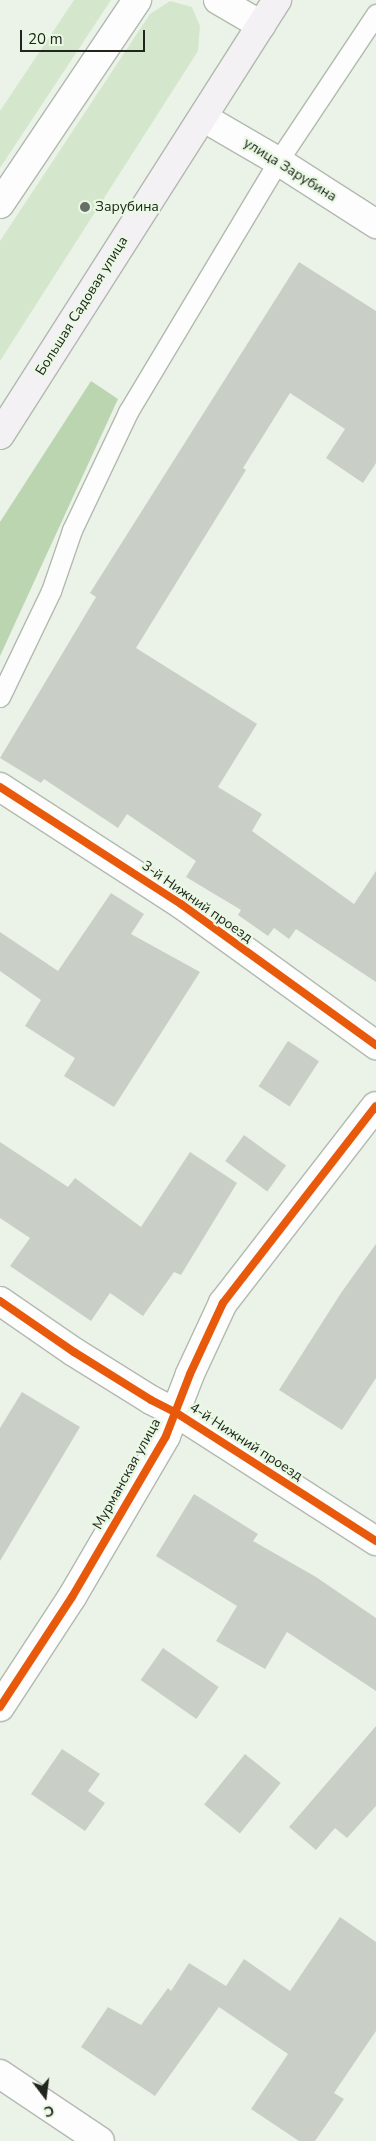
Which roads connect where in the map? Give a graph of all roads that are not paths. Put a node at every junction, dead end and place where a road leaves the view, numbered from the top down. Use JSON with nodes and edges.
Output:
{"nodes":[{"id":1,"x":137,"y":0,"type":"edge"},
{"id":2,"x":218,"y":0,"type":"edge"},
{"id":3,"x":277,"y":0,"type":"edge"},
{"id":4,"x":376,"y":14,"type":"edge"},
{"id":5,"x":261,"y":25,"type":"junction"},
{"id":6,"x":204,"y":118,"type":"junction"},
{"id":7,"x":278,"y":161,"type":"junction"},
{"id":8,"x":0,"y":204,"type":"edge"},
{"id":9,"x":376,"y":224,"type":"edge"},
{"id":10,"x":0,"y":435,"type":"edge"},
{"id":11,"x":0,"y":697,"type":"edge"},
{"id":12,"x":0,"y":787,"type":"edge"},
{"id":13,"x":376,"y":1045,"type":"edge"},
{"id":14,"x":376,"y":1106,"type":"edge"},
{"id":15,"x":0,"y":1301,"type":"edge"},
{"id":16,"x":175,"y":1412,"type":"junction"},
{"id":17,"x":376,"y":1541,"type":"edge"},
{"id":18,"x":0,"y":1707,"type":"edge"},
{"id":19,"x":0,"y":2074,"type":"edge"},
{"id":20,"x":100,"y":2141,"type":"edge"}],
"edges":[{"from":1,"to":8,"type":"street"},
{"from":2,"to":5,"type":"street"},
{"from":3,"to":5,"type":"main road","name":"Большая Садовая улица"},
{"from":4,"to":7,"type":"lane"},
{"from":5,"to":6,"type":"main road","name":"Большая Садовая улица"},
{"from":6,"to":7,"type":"street","name":"улица Зарубина"},
{"from":6,"to":10,"type":"main road","name":"Большая Садовая улица"},
{"from":7,"to":9,"type":"street","name":"улица Зарубина"},
{"from":7,"to":11,"type":"lane"},
{"from":12,"to":13,"type":"street","name":"3-й Нижний проезд"},
{"from":14,"to":16,"type":"street","name":"Мурманская улица"},
{"from":15,"to":16,"type":"street","name":"4-й Нижний проезд"},
{"from":16,"to":17,"type":"street","name":"4-й Нижний проезд"},
{"from":16,"to":18,"type":"street","name":"Мурманская улица"},
{"from":19,"to":20,"type":"street"}]}
